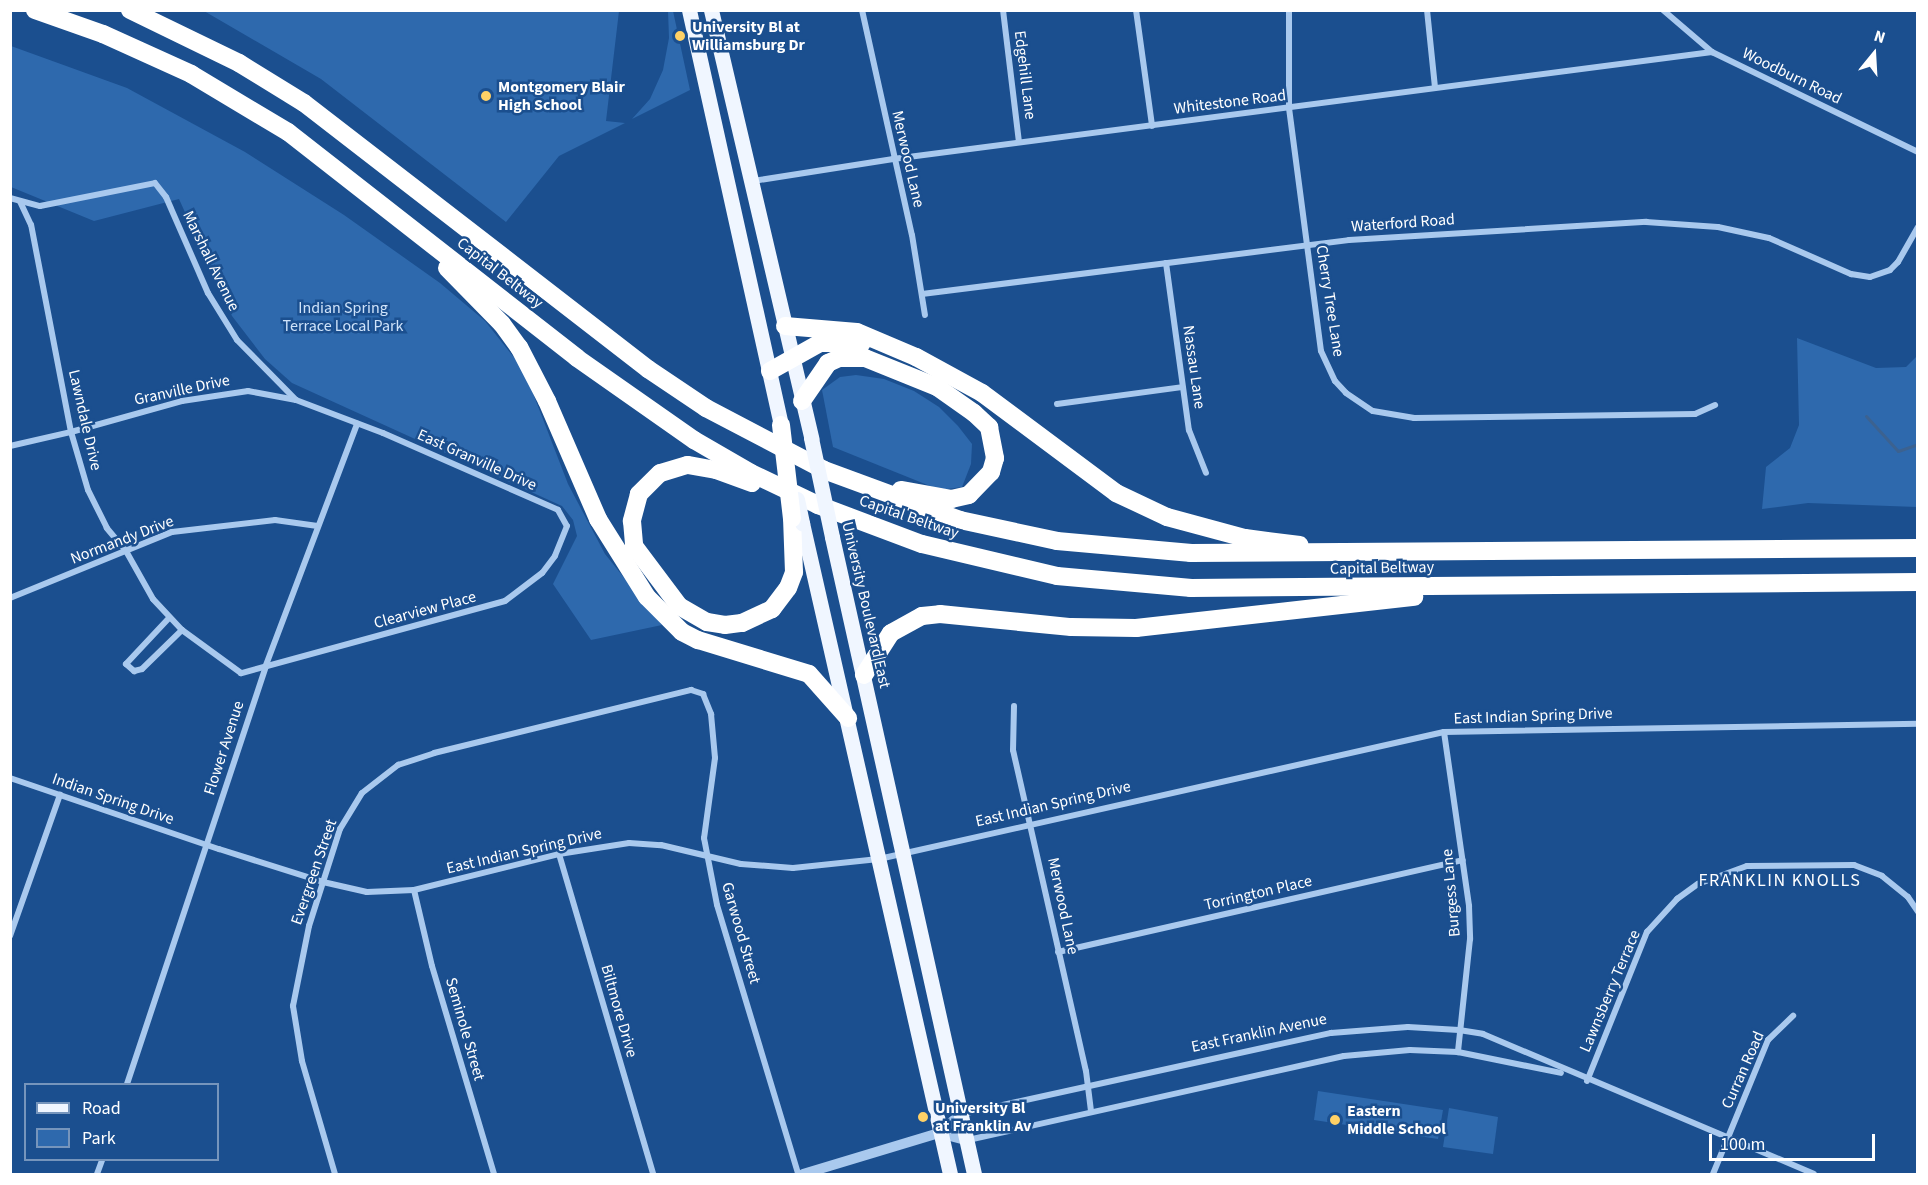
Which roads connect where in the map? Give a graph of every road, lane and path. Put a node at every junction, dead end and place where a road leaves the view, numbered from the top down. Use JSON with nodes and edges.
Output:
{"nodes":[{"id":1,"x":35,"y":10,"type":"edge"},
{"id":2,"x":130,"y":10,"type":"edge"},
{"id":3,"x":689,"y":10,"type":"edge"},
{"id":4,"x":711,"y":10,"type":"edge"},
{"id":5,"x":862,"y":10,"type":"edge"},
{"id":6,"x":1003,"y":10,"type":"edge"},
{"id":7,"x":1136,"y":10,"type":"edge"},
{"id":8,"x":1289,"y":10,"type":"edge"},
{"id":9,"x":1427,"y":10,"type":"edge"},
{"id":10,"x":1663,"y":10,"type":"edge"},
{"id":11,"x":1712,"y":52,"type":"junction"},
{"id":12,"x":1435,"y":88,"type":"junction"},
{"id":13,"x":1289,"y":108,"type":"junction"},
{"id":14,"x":1152,"y":126,"type":"junction"},
{"id":15,"x":1019,"y":142,"type":"junction"},
{"id":16,"x":1917,"y":152,"type":"edge"},
{"id":17,"x":893,"y":159,"type":"junction"},
{"id":18,"x":349,"y":178,"type":"junction"},
{"id":19,"x":752,"y":182,"type":"junction"},
{"id":20,"x":10,"y":198,"type":"edge"},
{"id":21,"x":20,"y":201,"type":"junction"},
{"id":22,"x":1917,"y":227,"type":"edge"},
{"id":23,"x":1307,"y":244,"type":"junction"},
{"id":24,"x":1166,"y":263,"type":"junction"},
{"id":25,"x":922,"y":294,"type":"junction"},
{"id":26,"x":925,"y":315,"type":"dead end"},
{"id":27,"x":785,"y":326,"type":"junction"},
{"id":28,"x":791,"y":357,"type":"junction"},
{"id":29,"x":915,"y":357,"type":"junction"},
{"id":30,"x":770,"y":371,"type":"junction"},
{"id":31,"x":1182,"y":387,"type":"junction"},
{"id":32,"x":296,"y":400,"type":"junction"},
{"id":33,"x":802,"y":401,"type":"junction"},
{"id":34,"x":1057,"y":404,"type":"dead end"},
{"id":35,"x":1715,"y":405,"type":"dead end"},
{"id":36,"x":357,"y":424,"type":"junction"},
{"id":37,"x":781,"y":425,"type":"joint"},
{"id":38,"x":71,"y":432,"type":"junction"},
{"id":39,"x":10,"y":446,"type":"edge"},
{"id":40,"x":824,"y":470,"type":"junction"},
{"id":41,"x":1206,"y":473,"type":"dead end"},
{"id":42,"x":797,"y":521,"type":"junction"},
{"id":43,"x":318,"y":526,"type":"junction"},
{"id":44,"x":890,"y":533,"type":"junction"},
{"id":45,"x":564,"y":537,"type":"joint"},
{"id":46,"x":1917,"y":548,"type":"edge"},
{"id":47,"x":126,"y":551,"type":"junction"},
{"id":48,"x":1379,"y":554,"type":"junction"},
{"id":49,"x":1917,"y":582,"type":"edge"},
{"id":50,"x":1494,"y":586,"type":"junction"},
{"id":51,"x":10,"y":598,"type":"edge"},
{"id":52,"x":168,"y":618,"type":"junction"},
{"id":53,"x":182,"y":630,"type":"junction"},
{"id":54,"x":266,"y":665,"type":"junction"},
{"id":55,"x":864,"y":675,"type":"junction"},
{"id":56,"x":703,"y":694,"type":"joint"},
{"id":57,"x":1014,"y":706,"type":"dead end"},
{"id":58,"x":848,"y":718,"type":"junction"},
{"id":59,"x":1917,"y":724,"type":"edge"},
{"id":60,"x":1444,"y":732,"type":"junction"},
{"id":61,"x":10,"y":778,"type":"edge"},
{"id":62,"x":60,"y":795,"type":"junction"},
{"id":63,"x":1031,"y":822,"type":"junction"},
{"id":64,"x":206,"y":845,"type":"junction"},
{"id":65,"x":559,"y":854,"type":"junction"},
{"id":66,"x":903,"y":854,"type":"junction"},
{"id":67,"x":707,"y":855,"type":"junction"},
{"id":68,"x":879,"y":859,"type":"junction"},
{"id":69,"x":1463,"y":860,"type":"junction"},
{"id":70,"x":323,"y":882,"type":"junction"},
{"id":71,"x":414,"y":890,"type":"junction"},
{"id":72,"x":1917,"y":912,"type":"edge"},
{"id":73,"x":10,"y":936,"type":"edge"},
{"id":74,"x":1058,"y":952,"type":"junction"},
{"id":75,"x":1793,"y":1016,"type":"dead end"},
{"id":76,"x":1459,"y":1030,"type":"junction"},
{"id":77,"x":1458,"y":1052,"type":"junction"},
{"id":78,"x":1587,"y":1081,"type":"junction"},
{"id":79,"x":127,"y":1083,"type":"edge"},
{"id":80,"x":1089,"y":1086,"type":"junction"},
{"id":81,"x":1091,"y":1111,"type":"junction"},
{"id":82,"x":961,"y":1114,"type":"junction"},
{"id":83,"x":939,"y":1133,"type":"junction"},
{"id":84,"x":1728,"y":1137,"type":"junction"},
{"id":85,"x":966,"y":1140,"type":"junction"},
{"id":86,"x":336,"y":1174,"type":"edge"},
{"id":87,"x":494,"y":1174,"type":"edge"},
{"id":88,"x":653,"y":1174,"type":"edge"},
{"id":89,"x":798,"y":1174,"type":"edge"},
{"id":90,"x":803,"y":1174,"type":"edge"},
{"id":91,"x":950,"y":1174,"type":"edge"},
{"id":92,"x":974,"y":1174,"type":"edge"},
{"id":93,"x":1713,"y":1174,"type":"edge"},
{"id":94,"x":1814,"y":1174,"type":"edge"}],
"edges":[{"from":1,"to":18,"type":"highway","name":"Capital Beltway"},
{"from":2,"to":40,"type":"highway","name":"Capital Beltway"},
{"from":3,"to":30,"type":"main road"},
{"from":4,"to":19,"type":"main road","name":"University Boulevard East"},
{"from":5,"to":17,"type":"street","name":"Merwood Lane"},
{"from":6,"to":15,"type":"street","name":"Edgehill Lane"},
{"from":7,"to":14,"type":"street"},
{"from":8,"to":13,"type":"street","name":"Cherry Tree Lane"},
{"from":9,"to":12,"type":"street"},
{"from":10,"to":11,"type":"street","name":"Woodburn Road"},
{"from":11,"to":12,"type":"street","name":"Whitestone Road"},
{"from":11,"to":16,"type":"street","name":"Woodburn Road"},
{"from":12,"to":13,"type":"street","name":"Whitestone Road"},
{"from":13,"to":14,"type":"street","name":"Whitestone Road"},
{"from":13,"to":23,"type":"street","name":"Cherry Tree Lane"},
{"from":14,"to":15,"type":"street","name":"Whitestone Road"},
{"from":15,"to":17,"type":"street","name":"Whitestone Road"},
{"from":17,"to":19,"type":"street","name":"Whitestone Road"},
{"from":17,"to":25,"type":"street","name":"Merwood Lane"},
{"from":18,"to":44,"type":"highway","name":"Capital Beltway"},
{"from":18,"to":58,"type":"highway"},
{"from":19,"to":27,"type":"main road","name":"University Boulevard East"},
{"from":20,"to":21,"type":"street"},
{"from":21,"to":32,"type":"street","name":"Marshall Avenue"},
{"from":21,"to":38,"type":"street","name":"Lawndale Drive"},
{"from":22,"to":23,"type":"street","name":"Waterford Road"},
{"from":23,"to":24,"type":"street","name":"Waterford Road"},
{"from":23,"to":35,"type":"street","name":"Cherry Tree Lane"},
{"from":24,"to":25,"type":"street","name":"Waterford Road"},
{"from":24,"to":31,"type":"street","name":"Nassau Lane"},
{"from":25,"to":26,"type":"street","name":"Merwood Lane"},
{"from":27,"to":28,"type":"main road","name":"University Boulevard East"},
{"from":27,"to":29,"type":"highway"},
{"from":28,"to":29,"type":"highway"},
{"from":28,"to":30,"type":"highway"},
{"from":28,"to":33,"type":"main road","name":"University Boulevard East"},
{"from":29,"to":48,"type":"highway"},
{"from":30,"to":37,"type":"main road"},
{"from":31,"to":34,"type":"street"},
{"from":31,"to":41,"type":"street","name":"Nassau Lane"},
{"from":32,"to":36,"type":"street","name":"Granville Drive"},
{"from":32,"to":38,"type":"street","name":"Granville Drive"},
{"from":33,"to":40,"type":"highway"},
{"from":33,"to":55,"type":"main road","name":"University Boulevard East","bridge":true},
{"from":36,"to":43,"type":"street","name":"Flower Avenue"},
{"from":36,"to":45,"type":"street","name":"East Granville Drive"},
{"from":37,"to":42,"type":"highway","bridge":true},
{"from":38,"to":39,"type":"street","name":"Granville Drive"},
{"from":38,"to":47,"type":"street","name":"Lawndale Drive"},
{"from":40,"to":48,"type":"highway","name":"Capital Beltway"},
{"from":42,"to":44,"type":"highway"},
{"from":42,"to":58,"type":"main road"},
{"from":43,"to":47,"type":"street","name":"Normandy Drive"},
{"from":43,"to":54,"type":"street","name":"Flower Avenue"},
{"from":44,"to":50,"type":"highway","name":"Capital Beltway"},
{"from":45,"to":54,"type":"street","name":"Clearview Place"},
{"from":46,"to":48,"type":"highway","name":"Capital Beltway"},
{"from":47,"to":51,"type":"street","name":"Normandy Drive"},
{"from":47,"to":52,"type":"street","name":"Lawndale Drive"},
{"from":49,"to":50,"type":"highway","name":"Capital Beltway"},
{"from":50,"to":55,"type":"highway"},
{"from":52,"to":53,"type":"street","name":"Lawndale Drive"},
{"from":52,"to":53,"type":"street"},
{"from":53,"to":54,"type":"street","name":"Lawndale Drive"},
{"from":54,"to":64,"type":"street","name":"Flower Avenue"},
{"from":55,"to":66,"type":"main road","name":"University Boulevard East"},
{"from":56,"to":67,"type":"street","name":"Garwood Street"},
{"from":56,"to":70,"type":"street","name":"Evergreen Street"},
{"from":57,"to":63,"type":"street","name":"Merwood Lane"},
{"from":58,"to":68,"type":"main road"},
{"from":59,"to":60,"type":"street","name":"East Indian Spring Drive"},
{"from":60,"to":63,"type":"street","name":"East Indian Spring Drive"},
{"from":60,"to":69,"type":"street","name":"Burgess Lane"},
{"from":61,"to":62,"type":"street","name":"Indian Spring Drive"},
{"from":62,"to":64,"type":"street","name":"Indian Spring Drive"},
{"from":62,"to":73,"type":"street"},
{"from":63,"to":66,"type":"street","name":"East Indian Spring Drive"},
{"from":63,"to":74,"type":"street","name":"Merwood Lane"},
{"from":64,"to":70,"type":"street","name":"East Indian Spring Drive"},
{"from":64,"to":79,"type":"street","name":"Flower Avenue"},
{"from":65,"to":67,"type":"street","name":"East Indian Spring Drive"},
{"from":65,"to":71,"type":"street","name":"East Indian Spring Drive"},
{"from":65,"to":88,"type":"street","name":"Biltmore Drive"},
{"from":66,"to":68,"type":"street","name":"East Indian Spring Drive"},
{"from":66,"to":82,"type":"main road","name":"University Boulevard East"},
{"from":67,"to":68,"type":"street","name":"East Indian Spring Drive"},
{"from":67,"to":89,"type":"street","name":"Garwood Street"},
{"from":68,"to":83,"type":"main road"},
{"from":69,"to":74,"type":"street","name":"Torrington Place"},
{"from":69,"to":76,"type":"street","name":"Burgess Lane"},
{"from":70,"to":71,"type":"street","name":"East Indian Spring Drive"},
{"from":70,"to":86,"type":"street","name":"Evergreen Street"},
{"from":71,"to":87,"type":"street","name":"Seminole Street"},
{"from":72,"to":78,"type":"street","name":"Lawnsberry Terrace"},
{"from":74,"to":80,"type":"street","name":"Merwood Lane"},
{"from":75,"to":84,"type":"street","name":"Curran Road"},
{"from":76,"to":77,"type":"street","name":"Burgess Lane"},
{"from":76,"to":78,"type":"street","name":"East Franklin Avenue"},
{"from":76,"to":80,"type":"street","name":"East Franklin Avenue"},
{"from":77,"to":78,"type":"street","name":"East Franklin Avenue"},
{"from":77,"to":81,"type":"street","name":"East Franklin Avenue"},
{"from":78,"to":84,"type":"street","name":"East Franklin Avenue"},
{"from":80,"to":81,"type":"street","name":"Merwood Lane"},
{"from":80,"to":82,"type":"street","name":"East Franklin Avenue"},
{"from":81,"to":85,"type":"street","name":"East Franklin Avenue"},
{"from":82,"to":83,"type":"street","name":"East Franklin Avenue"},
{"from":82,"to":85,"type":"main road","name":"University Boulevard East"},
{"from":83,"to":85,"type":"street","name":"East Franklin Avenue"},
{"from":83,"to":90,"type":"street","name":"East Franklin Avenue"},
{"from":83,"to":91,"type":"main road"},
{"from":84,"to":93,"type":"street","name":"Curran Road"},
{"from":84,"to":94,"type":"street","name":"East Franklin Avenue"},
{"from":85,"to":92,"type":"main road","name":"University Boulevard East"}]}
